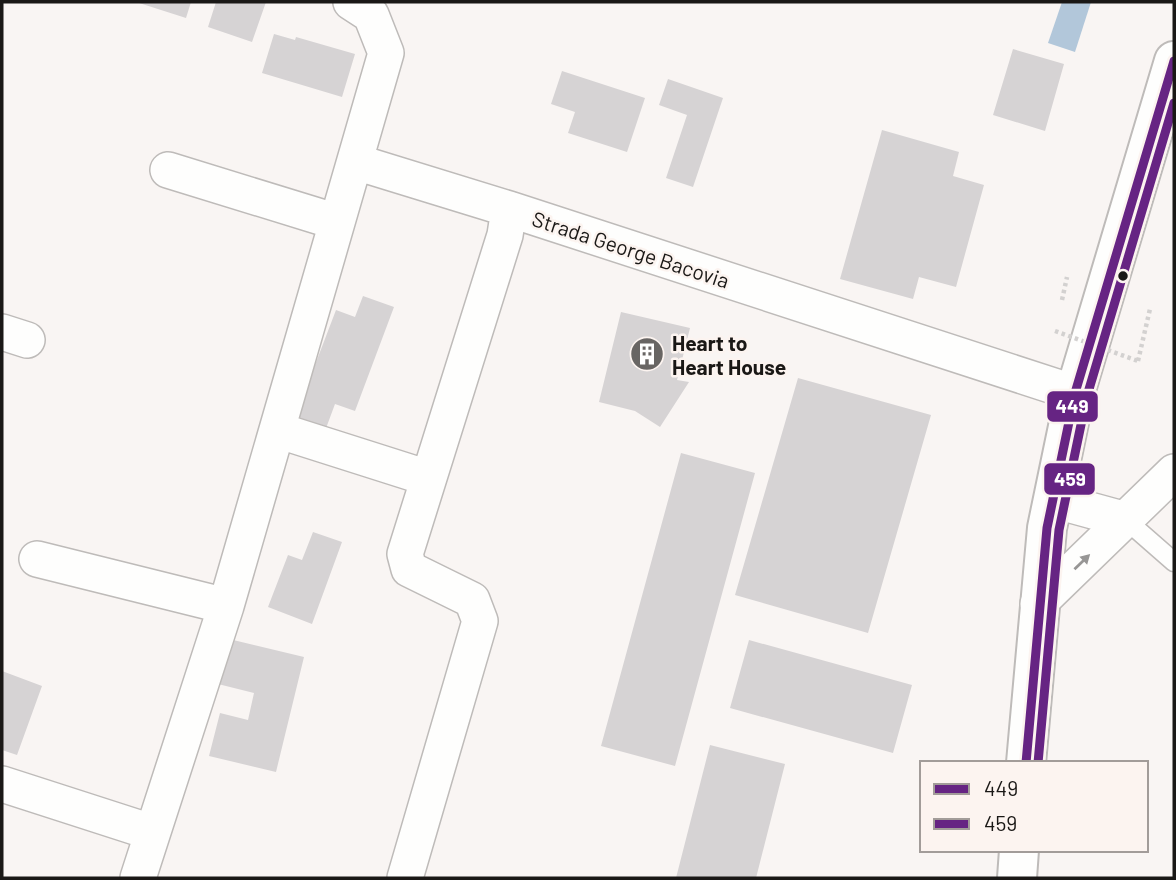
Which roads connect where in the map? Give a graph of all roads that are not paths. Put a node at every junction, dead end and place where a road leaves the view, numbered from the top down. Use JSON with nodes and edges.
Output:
{"nodes":[{"id":1,"x":351,"y":2,"type":"edge"},
{"id":2,"x":1174,"y":61,"type":"edge"},
{"id":3,"x":356,"y":162,"type":"junction"},
{"id":4,"x":168,"y":170,"type":"dead end"},
{"id":5,"x":509,"y":209,"type":"junction"},
{"id":6,"x":337,"y":222,"type":"junction"},
{"id":7,"x":1075,"y":393,"type":"junction"},
{"id":8,"x":277,"y":430,"type":"junction"},
{"id":9,"x":1174,"y":472,"type":"edge"},
{"id":10,"x":428,"y":478,"type":"junction"},
{"id":11,"x":1053,"y":500,"type":"junction"},
{"id":12,"x":1126,"y":520,"type":"junction"},
{"id":13,"x":37,"y":559,"type":"dead end"},
{"id":14,"x":1174,"y":562,"type":"edge"},
{"id":15,"x":1038,"y":604,"type":"junction"},
{"id":16,"x":226,"y":606,"type":"junction"},
{"id":17,"x":1026,"y":761,"type":"edge"},
{"id":18,"x":2,"y":784,"type":"edge"},
{"id":19,"x":151,"y":832,"type":"junction"},
{"id":20,"x":1019,"y":852,"type":"edge"},
{"id":21,"x":138,"y":878,"type":"edge"},
{"id":22,"x":405,"y":878,"type":"edge"},
{"id":23,"x":1017,"y":878,"type":"edge"}],
"edges":[{"from":1,"to":3,"type":"street"},
{"from":2,"to":7,"type":"main road"},
{"from":3,"to":5,"type":"street","name":"Strada George Bacovia"},
{"from":3,"to":6,"type":"street"},
{"from":4,"to":6,"type":"street"},
{"from":5,"to":7,"type":"street","name":"Strada George Bacovia"},
{"from":5,"to":10,"type":"street"},
{"from":6,"to":8,"type":"street"},
{"from":7,"to":11,"type":"main road"},
{"from":8,"to":10,"type":"street"},
{"from":8,"to":16,"type":"street"},
{"from":9,"to":12,"type":"street"},
{"from":10,"to":22,"type":"street"},
{"from":11,"to":12,"type":"street"},
{"from":11,"to":15,"type":"main road"},
{"from":12,"to":14,"type":"lane"},
{"from":15,"to":12,"type":"street","one_way":true},
{"from":13,"to":16,"type":"street"},
{"from":15,"to":17,"type":"main road"},
{"from":16,"to":19,"type":"street"},
{"from":18,"to":19,"type":"street"},
{"from":19,"to":21,"type":"street"},
{"from":20,"to":23,"type":"main road"}]}
